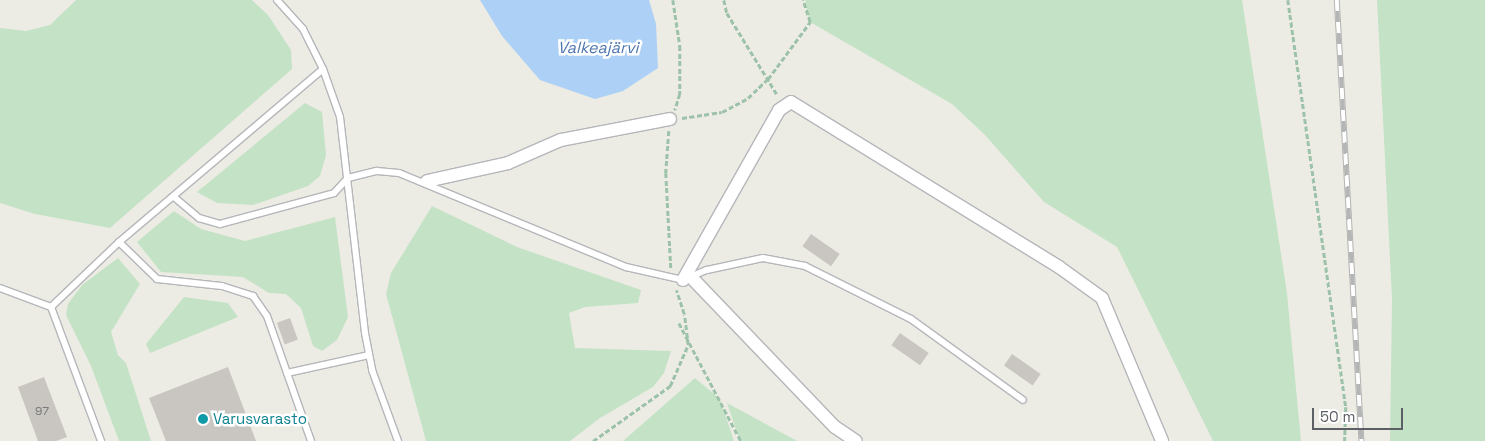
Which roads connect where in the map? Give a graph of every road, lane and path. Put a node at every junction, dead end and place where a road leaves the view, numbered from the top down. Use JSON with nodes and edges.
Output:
{"nodes":[{"id":1,"x":277,"y":0,"type":"edge"},
{"id":2,"x":673,"y":0,"type":"edge"},
{"id":3,"x":724,"y":0,"type":"edge"},
{"id":4,"x":804,"y":0,"type":"edge"},
{"id":5,"x":1288,"y":0,"type":"edge"},
{"id":6,"x":323,"y":69,"type":"junction"},
{"id":7,"x":768,"y":79,"type":"junction"},
{"id":8,"x":783,"y":105,"type":"junction"},
{"id":9,"x":670,"y":120,"type":"junction"},
{"id":10,"x":348,"y":178,"type":"junction"},
{"id":11,"x":427,"y":181,"type":"junction"},
{"id":12,"x":174,"y":197,"type":"junction"},
{"id":13,"x":119,"y":242,"type":"junction"},
{"id":14,"x":681,"y":278,"type":"junction"},
{"id":15,"x":0,"y":288,"type":"edge"},
{"id":16,"x":51,"y":307,"type":"junction"},
{"id":17,"x":678,"y":323,"type":"dead end"},
{"id":18,"x":688,"y":345,"type":"junction"},
{"id":19,"x":369,"y":355,"type":"junction"},
{"id":20,"x":287,"y":373,"type":"junction"},
{"id":21,"x":1023,"y":400,"type":"dead end"},
{"id":22,"x":101,"y":441,"type":"edge"},
{"id":23,"x":311,"y":441,"type":"edge"},
{"id":24,"x":398,"y":441,"type":"edge"},
{"id":25,"x":593,"y":441,"type":"edge"},
{"id":26,"x":741,"y":441,"type":"edge"},
{"id":27,"x":856,"y":441,"type":"edge"},
{"id":28,"x":1162,"y":441,"type":"edge"},
{"id":29,"x":1345,"y":441,"type":"edge"}],
"edges":[{"from":1,"to":6,"type":"lane"},
{"from":2,"to":9,"type":"path"},
{"from":3,"to":7,"type":"path"},
{"from":4,"to":7,"type":"path"},
{"from":5,"to":29,"type":"path"},
{"from":6,"to":10,"type":"lane"},
{"from":6,"to":12,"type":"lane"},
{"from":7,"to":8,"type":"path"},
{"from":7,"to":9,"type":"path"},
{"from":8,"to":14,"type":"street"},
{"from":8,"to":28,"type":"street"},
{"from":9,"to":11,"type":"street"},
{"from":9,"to":14,"type":"path"},
{"from":10,"to":11,"type":"lane"},
{"from":10,"to":12,"type":"lane"},
{"from":10,"to":19,"type":"lane"},
{"from":11,"to":14,"type":"lane"},
{"from":12,"to":13,"type":"lane"},
{"from":13,"to":16,"type":"lane"},
{"from":13,"to":20,"type":"lane"},
{"from":14,"to":18,"type":"path"},
{"from":14,"to":21,"type":"lane"},
{"from":14,"to":27,"type":"street"},
{"from":15,"to":16,"type":"lane"},
{"from":16,"to":22,"type":"lane"},
{"from":17,"to":18,"type":"path"},
{"from":18,"to":25,"type":"path"},
{"from":18,"to":26,"type":"path"},
{"from":19,"to":20,"type":"lane"},
{"from":19,"to":24,"type":"lane"},
{"from":20,"to":23,"type":"lane"}]}
